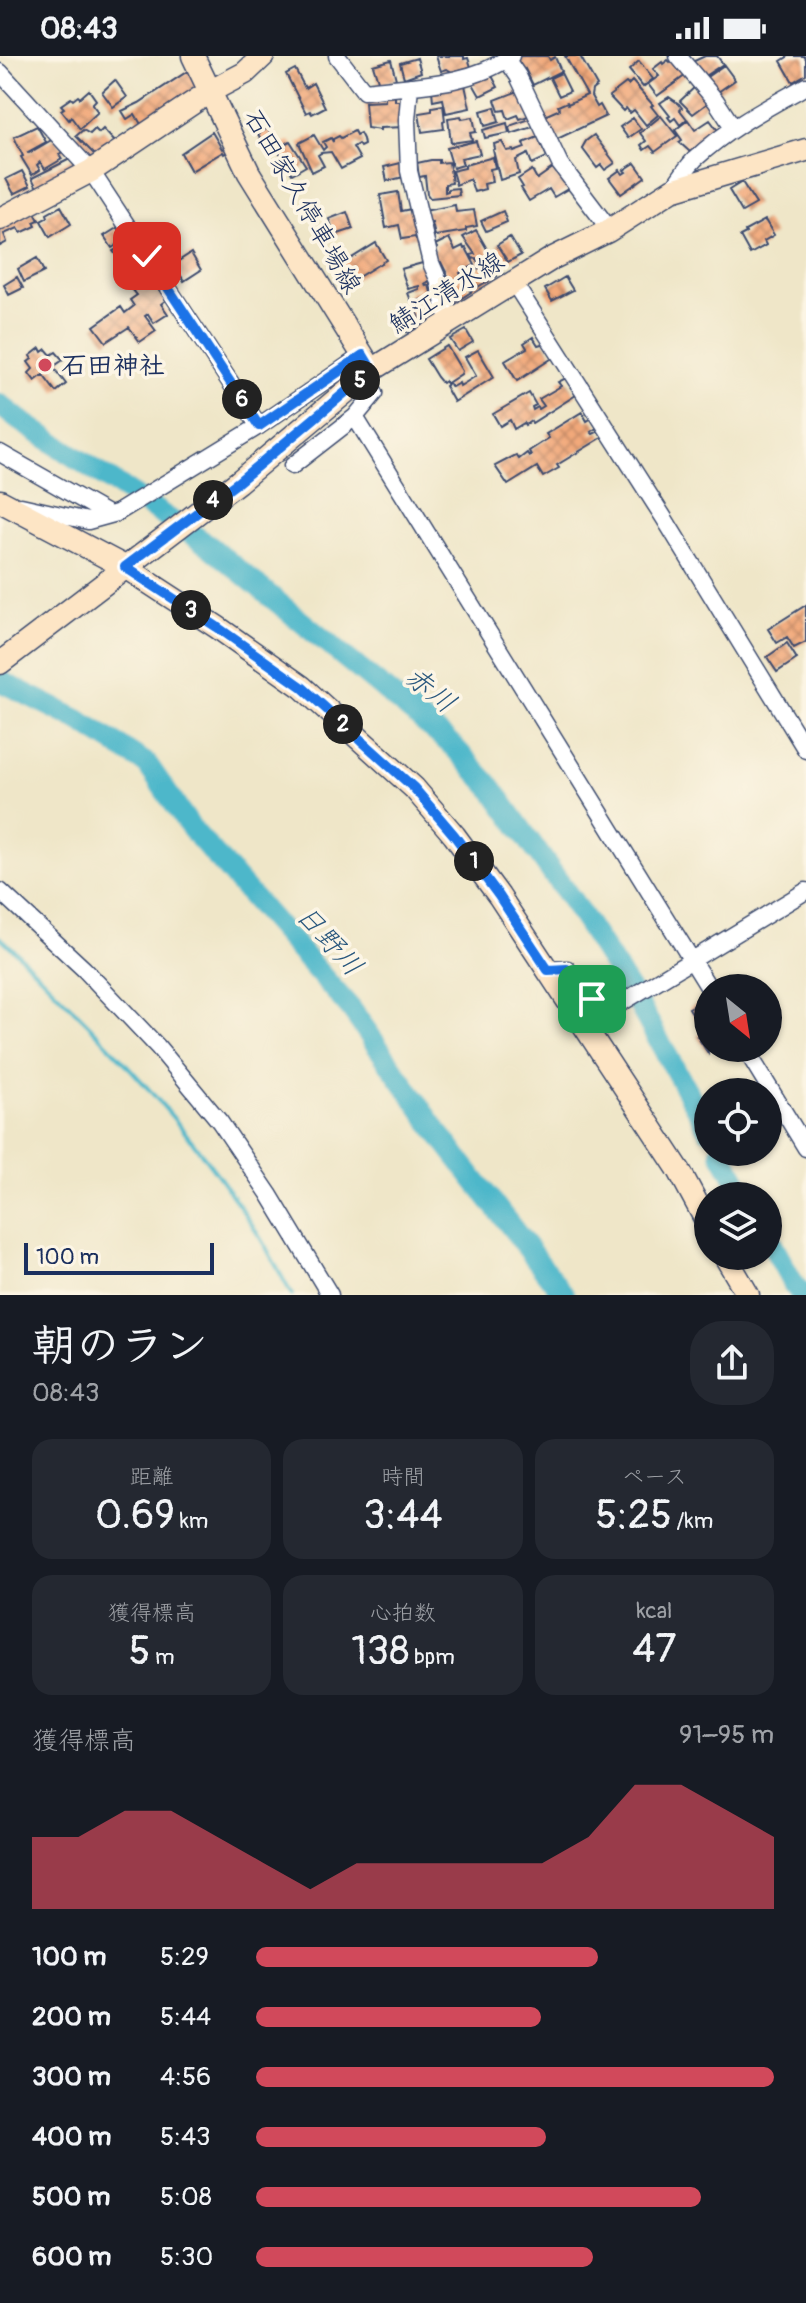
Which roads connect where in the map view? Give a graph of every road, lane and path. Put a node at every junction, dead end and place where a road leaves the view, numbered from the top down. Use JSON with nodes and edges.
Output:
{"nodes":[{"id":1,"x":193,"y":56,"type":"edge"},
{"id":2,"x":263,"y":56,"type":"edge"},
{"id":3,"x":337,"y":56,"type":"edge"},
{"id":4,"x":678,"y":56,"type":"edge"},
{"id":5,"x":509,"y":58,"type":"edge"},
{"id":6,"x":0,"y":72,"type":"edge"},
{"id":7,"x":410,"y":86,"type":"junction"},
{"id":8,"x":806,"y":86,"type":"edge"},
{"id":9,"x":209,"y":92,"type":"junction"},
{"id":10,"x":733,"y":127,"type":"junction"},
{"id":11,"x":806,"y":150,"type":"edge"},
{"id":12,"x":91,"y":171,"type":"junction"},
{"id":13,"x":672,"y":190,"type":"junction"},
{"id":14,"x":0,"y":219,"type":"edge"},
{"id":15,"x":608,"y":231,"type":"junction"},
{"id":16,"x":514,"y":283,"type":"junction"},
{"id":17,"x":449,"y":324,"type":"junction"},
{"id":18,"x":366,"y":367,"type":"junction"},
{"id":19,"x":355,"y":417,"type":"junction"},
{"id":20,"x":259,"y":426,"type":"junction"},
{"id":21,"x":0,"y":453,"type":"edge"},
{"id":22,"x":292,"y":466,"type":"dead end"},
{"id":23,"x":0,"y":501,"type":"edge"},
{"id":24,"x":109,"y":515,"type":"junction"},
{"id":25,"x":117,"y":574,"type":"junction"},
{"id":26,"x":0,"y":663,"type":"edge"},
{"id":27,"x":806,"y":750,"type":"edge"},
{"id":28,"x":0,"y":891,"type":"edge"},
{"id":29,"x":806,"y":891,"type":"edge"},
{"id":30,"x":693,"y":961,"type":"junction"},
{"id":31,"x":548,"y":970,"type":"junction"},
{"id":32,"x":701,"y":974,"type":"edge"},
{"id":33,"x":754,"y":1062,"type":"edge"},
{"id":34,"x":806,"y":1148,"type":"edge"},
{"id":35,"x":694,"y":1198,"type":"edge"},
{"id":36,"x":733,"y":1270,"type":"edge"},
{"id":37,"x":319,"y":1276,"type":"junction"},
{"id":38,"x":323,"y":1295,"type":"edge"},
{"id":39,"x":330,"y":1295,"type":"edge"},
{"id":40,"x":748,"y":1295,"type":"edge"}],
"edges":[{"from":1,"to":9,"type":"street","name":"石田家久停車場線"},
{"from":2,"to":9,"type":"street"},
{"from":3,"to":7,"type":"street"},
{"from":4,"to":10,"type":"street"},
{"from":5,"to":7,"type":"street"},
{"from":5,"to":15,"type":"street"},
{"from":6,"to":12,"type":"street"},
{"from":7,"to":17,"type":"street"},
{"from":8,"to":10,"type":"street"},
{"from":9,"to":12,"type":"street"},
{"from":9,"to":18,"type":"street","name":"石田家久停車場線"},
{"from":10,"to":13,"type":"street"},
{"from":11,"to":13,"type":"street","name":"鯖江清水線"},
{"from":12,"to":14,"type":"street"},
{"from":12,"to":20,"type":"street"},
{"from":13,"to":15,"type":"street","name":"鯖江清水線"},
{"from":15,"to":16,"type":"street","name":"鯖江清水線"},
{"from":16,"to":17,"type":"street","name":"鯖江清水線"},
{"from":16,"to":27,"type":"street"},
{"from":17,"to":18,"type":"street","name":"鯖江清水線"},
{"from":18,"to":19,"type":"street"},
{"from":18,"to":20,"type":"street"},
{"from":18,"to":25,"type":"street","name":"鯖江清水線"},
{"from":19,"to":22,"type":"street"},
{"from":19,"to":30,"type":"street"},
{"from":20,"to":24,"type":"street"},
{"from":21,"to":24,"type":"street"},
{"from":23,"to":24,"type":"street"},
{"from":23,"to":25,"type":"street"},
{"from":25,"to":26,"type":"street","name":"鯖江清水線"},
{"from":25,"to":31,"type":"street"},
{"from":28,"to":37,"type":"street"},
{"from":29,"to":30,"type":"street"},
{"from":30,"to":31,"type":"street"},
{"from":30,"to":32,"type":"street"},
{"from":31,"to":35,"type":"street"},
{"from":33,"to":34,"type":"street"},
{"from":36,"to":40,"type":"street"},
{"from":37,"to":38,"type":"street"},
{"from":37,"to":39,"type":"street"}]}
